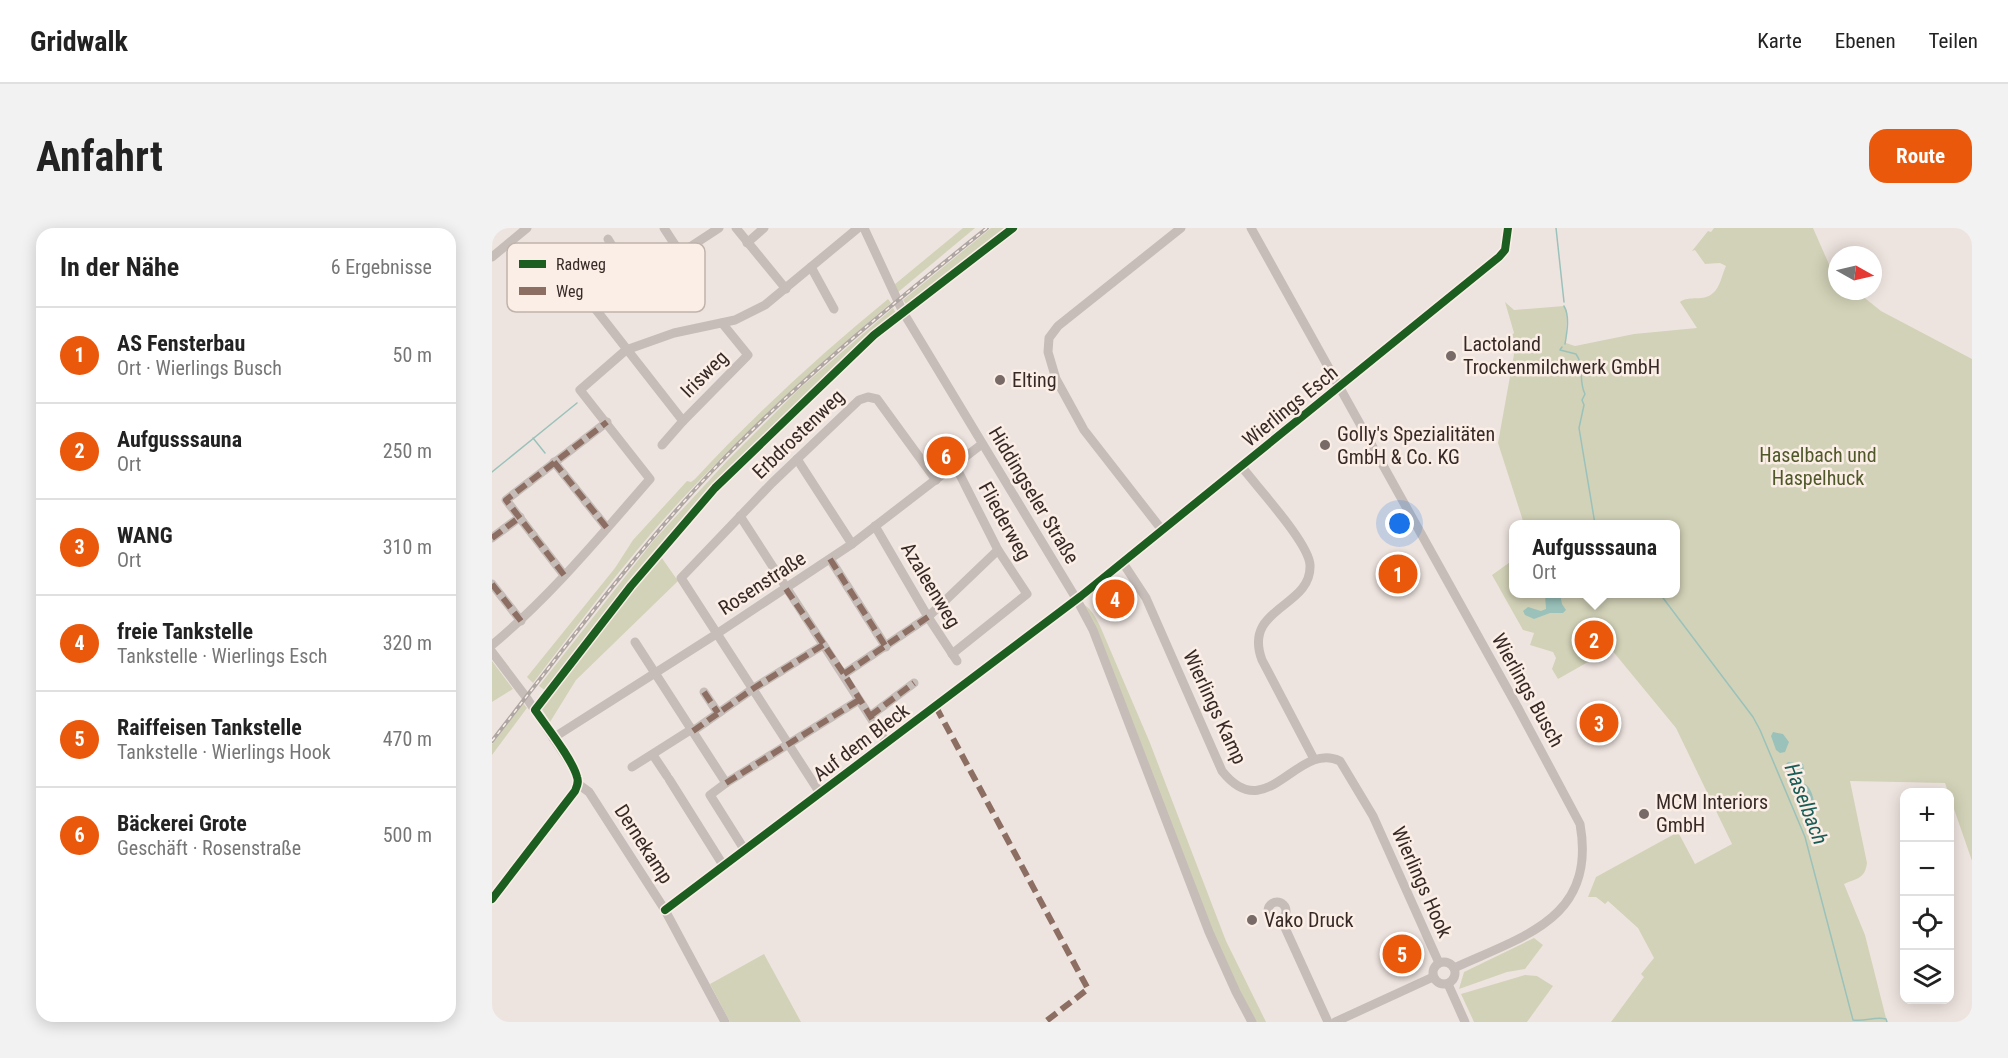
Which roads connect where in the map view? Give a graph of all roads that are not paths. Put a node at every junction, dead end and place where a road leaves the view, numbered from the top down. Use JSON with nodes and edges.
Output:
{"nodes":[{"id":1,"x":527,"y":228,"type":"edge"},
{"id":2,"x":664,"y":228,"type":"edge"},
{"id":3,"x":719,"y":228,"type":"edge"},
{"id":4,"x":736,"y":228,"type":"edge"},
{"id":5,"x":764,"y":228,"type":"edge"},
{"id":6,"x":858,"y":228,"type":"edge"},
{"id":7,"x":864,"y":228,"type":"edge"},
{"id":8,"x":1181,"y":228,"type":"edge"},
{"id":9,"x":1251,"y":228,"type":"edge"},
{"id":10,"x":1508,"y":228,"type":"edge"},
{"id":11,"x":608,"y":239,"type":"dead end"},
{"id":12,"x":509,"y":243,"type":"edge"},
{"id":13,"x":610,"y":243,"type":"edge"},
{"id":14,"x":674,"y":243,"type":"edge"},
{"id":15,"x":697,"y":243,"type":"edge"},
{"id":16,"x":747,"y":243,"type":"junction"},
{"id":17,"x":507,"y":245,"type":"edge"},
{"id":18,"x":492,"y":257,"type":"edge"},
{"id":19,"x":811,"y":267,"type":"junction"},
{"id":20,"x":786,"y":289,"type":"junction"},
{"id":21,"x":834,"y":309,"type":"dead end"},
{"id":22,"x":597,"y":312,"type":"edge"},
{"id":23,"x":722,"y":323,"type":"junction"},
{"id":24,"x":626,"y":350,"type":"junction"},
{"id":25,"x":1341,"y":386,"type":"junction"},
{"id":26,"x":683,"y":421,"type":"junction"},
{"id":27,"x":606,"y":422,"type":"junction"},
{"id":28,"x":982,"y":444,"type":"junction"},
{"id":29,"x":662,"y":445,"type":"dead end"},
{"id":30,"x":797,"y":459,"type":"junction"},
{"id":31,"x":554,"y":462,"type":"junction"},
{"id":32,"x":955,"y":465,"type":"junction"},
{"id":33,"x":1242,"y":467,"type":"junction"},
{"id":34,"x":936,"y":480,"type":"junction"},
{"id":35,"x":740,"y":516,"type":"junction"},
{"id":36,"x":520,"y":517,"type":"junction"},
{"id":37,"x":875,"y":526,"type":"junction"},
{"id":38,"x":607,"y":528,"type":"junction"},
{"id":39,"x":1162,"y":530,"type":"junction"},
{"id":40,"x":492,"y":538,"type":"edge"},
{"id":41,"x":852,"y":544,"type":"junction"},
{"id":42,"x":998,"y":550,"type":"junction"},
{"id":43,"x":830,"y":559,"type":"junction"},
{"id":44,"x":1123,"y":562,"type":"junction"},
{"id":45,"x":564,"y":575,"type":"junction"},
{"id":46,"x":492,"y":584,"type":"edge"},
{"id":47,"x":786,"y":589,"type":"junction"},
{"id":48,"x":1077,"y":600,"type":"junction"},
{"id":49,"x":928,"y":617,"type":"junction"},
{"id":50,"x":520,"y":621,"type":"junction"},
{"id":51,"x":718,"y":633,"type":"junction"},
{"id":52,"x":635,"y":642,"type":"dead end"},
{"id":53,"x":492,"y":645,"type":"edge"},
{"id":54,"x":823,"y":645,"type":"junction"},
{"id":55,"x":886,"y":647,"type":"junction"},
{"id":56,"x":492,"y":652,"type":"edge"},
{"id":57,"x":955,"y":658,"type":"joint"},
{"id":58,"x":654,"y":673,"type":"junction"},
{"id":59,"x":844,"y":674,"type":"junction"},
{"id":60,"x":914,"y":683,"type":"dead end"},
{"id":61,"x":754,"y":688,"type":"junction"},
{"id":62,"x":704,"y":692,"type":"dead end"},
{"id":63,"x":859,"y":700,"type":"junction"},
{"id":64,"x":718,"y":713,"type":"junction"},
{"id":65,"x":870,"y":716,"type":"junction"},
{"id":66,"x":692,"y":730,"type":"junction"},
{"id":67,"x":553,"y":738,"type":"junction"},
{"id":68,"x":789,"y":743,"type":"junction"},
{"id":69,"x":887,"y":743,"type":"junction"},
{"id":70,"x":653,"y":755,"type":"junction"},
{"id":71,"x":1314,"y":759,"type":"junction"},
{"id":72,"x":632,"y":767,"type":"dead end"},
{"id":73,"x":726,"y":783,"type":"junction"},
{"id":74,"x":578,"y":784,"type":"junction"},
{"id":75,"x":820,"y":793,"type":"junction"},
{"id":76,"x":744,"y":849,"type":"junction"},
{"id":77,"x":723,"y":865,"type":"junction"},
{"id":78,"x":492,"y":899,"type":"edge"},
{"id":79,"x":665,"y":910,"type":"junction"},
{"id":80,"x":1281,"y":919,"type":"dead end"},
{"id":81,"x":1439,"y":963,"type":"junction"},
{"id":82,"x":1454,"y":968,"type":"junction"},
{"id":83,"x":1433,"y":977,"type":"junction"},
{"id":84,"x":1448,"y":984,"type":"junction"},
{"id":85,"x":725,"y":1022,"type":"edge"},
{"id":86,"x":1252,"y":1022,"type":"edge"},
{"id":87,"x":1328,"y":1022,"type":"edge"},
{"id":88,"x":1335,"y":1022,"type":"edge"},
{"id":89,"x":1465,"y":1022,"type":"edge"}],
"edges":[{"from":1,"to":12,"type":"street"},
{"from":2,"to":14,"type":"street"},
{"from":3,"to":15,"type":"street"},
{"from":4,"to":16,"type":"street"},
{"from":5,"to":16,"type":"street"},
{"from":6,"to":19,"type":"street"},
{"from":7,"to":28,"type":"street","name":"Hiddingseler Straße"},
{"from":8,"to":39,"type":"street"},
{"from":9,"to":25,"type":"street","name":"Wierlings Esch"},
{"from":10,"to":25,"type":"street","name":"Wierlings Esch"},
{"from":11,"to":13,"type":"street"},
{"from":16,"to":20,"type":"street"},
{"from":17,"to":18,"type":"street"},
{"from":19,"to":20,"type":"street"},
{"from":19,"to":21,"type":"street"},
{"from":20,"to":23,"type":"street"},
{"from":22,"to":24,"type":"street","name":"Irisweg"},
{"from":23,"to":24,"type":"street"},
{"from":23,"to":26,"type":"street","name":"Irisweg"},
{"from":24,"to":26,"type":"street","name":"Irisweg"},
{"from":24,"to":27,"type":"street"},
{"from":25,"to":33,"type":"street","name":"Wierlings Esch"},
{"from":25,"to":82,"type":"street","name":"Wierlings Busch"},
{"from":26,"to":29,"type":"street","name":"Irisweg"},
{"from":27,"to":31,"type":"street"},
{"from":27,"to":38,"type":"street"},
{"from":28,"to":32,"type":"street","name":"Rosenstraße"},
{"from":28,"to":48,"type":"street","name":"Hiddingseler Straße"},
{"from":30,"to":34,"type":"street","name":"Erbdrostenweg"},
{"from":30,"to":35,"type":"street","name":"Erbdrostenweg"},
{"from":30,"to":41,"type":"street"},
{"from":31,"to":36,"type":"street"},
{"from":31,"to":38,"type":"street"},
{"from":32,"to":34,"type":"street","name":"Rosenstraße"},
{"from":32,"to":42,"type":"street","name":"Fliederweg"},
{"from":33,"to":39,"type":"street","name":"Wierlings Esch"},
{"from":33,"to":71,"type":"street"},
{"from":34,"to":37,"type":"street","name":"Rosenstraße"},
{"from":35,"to":47,"type":"street"},
{"from":35,"to":51,"type":"street","name":"Erbdrostenweg"},
{"from":36,"to":40,"type":"street"},
{"from":36,"to":45,"type":"street"},
{"from":37,"to":41,"type":"street","name":"Rosenstraße"},
{"from":37,"to":49,"type":"street","name":"Azaleenweg"},
{"from":38,"to":45,"type":"street"},
{"from":39,"to":44,"type":"street","name":"Wierlings Esch"},
{"from":41,"to":43,"type":"street","name":"Rosenstraße"},
{"from":42,"to":49,"type":"street"},
{"from":42,"to":57,"type":"street","name":"Fliederweg"},
{"from":43,"to":47,"type":"street","name":"Rosenstraße"},
{"from":43,"to":55,"type":"street"},
{"from":44,"to":48,"type":"street","name":"Wierlings Esch"},
{"from":44,"to":71,"type":"street","name":"Wierlings Kamp"},
{"from":45,"to":50,"type":"street"},
{"from":46,"to":50,"type":"street"},
{"from":47,"to":51,"type":"street","name":"Rosenstraße"},
{"from":47,"to":54,"type":"street"},
{"from":48,"to":69,"type":"street","name":"Auf dem Bleck"},
{"from":48,"to":86,"type":"street","name":"Hiddingseler Straße"},
{"from":49,"to":55,"type":"street"},
{"from":49,"to":57,"type":"street","name":"Azaleenweg"},
{"from":50,"to":53,"type":"street"},
{"from":51,"to":58,"type":"street","name":"Rosenstraße"},
{"from":51,"to":61,"type":"street"},
{"from":52,"to":58,"type":"street"},
{"from":54,"to":59,"type":"street"},
{"from":54,"to":61,"type":"street"},
{"from":55,"to":59,"type":"street"},
{"from":56,"to":67,"type":"street","name":"Dernekamp"},
{"from":58,"to":66,"type":"street"},
{"from":58,"to":67,"type":"street","name":"Rosenstraße"},
{"from":59,"to":63,"type":"street"},
{"from":60,"to":65,"type":"street"},
{"from":61,"to":64,"type":"street"},
{"from":61,"to":68,"type":"street"},
{"from":62,"to":64,"type":"street"},
{"from":63,"to":65,"type":"street"},
{"from":63,"to":68,"type":"street"},
{"from":64,"to":66,"type":"street"},
{"from":65,"to":69,"type":"street"},
{"from":66,"to":70,"type":"street"},
{"from":66,"to":73,"type":"street"},
{"from":67,"to":74,"type":"street","name":"Dernekamp"},
{"from":68,"to":73,"type":"street"},
{"from":68,"to":75,"type":"street"},
{"from":69,"to":75,"type":"street","name":"Auf dem Bleck"},
{"from":70,"to":72,"type":"street"},
{"from":70,"to":77,"type":"street"},
{"from":71,"to":81,"type":"street","name":"Wierlings Hook"},
{"from":73,"to":76,"type":"street"},
{"from":74,"to":78,"type":"street"},
{"from":74,"to":79,"type":"street","name":"Dernekamp"},
{"from":75,"to":76,"type":"street","name":"Auf dem Bleck"},
{"from":76,"to":77,"type":"street","name":"Auf dem Bleck"},
{"from":77,"to":79,"type":"street","name":"Auf dem Bleck"},
{"from":79,"to":85,"type":"street","name":"Dernekamp"},
{"from":80,"to":87,"type":"street"},
{"from":81,"to":82,"type":"street"},
{"from":81,"to":83,"type":"street"},
{"from":82,"to":84,"type":"street"},
{"from":83,"to":84,"type":"street"},
{"from":83,"to":88,"type":"street"},
{"from":84,"to":89,"type":"street"}]}
